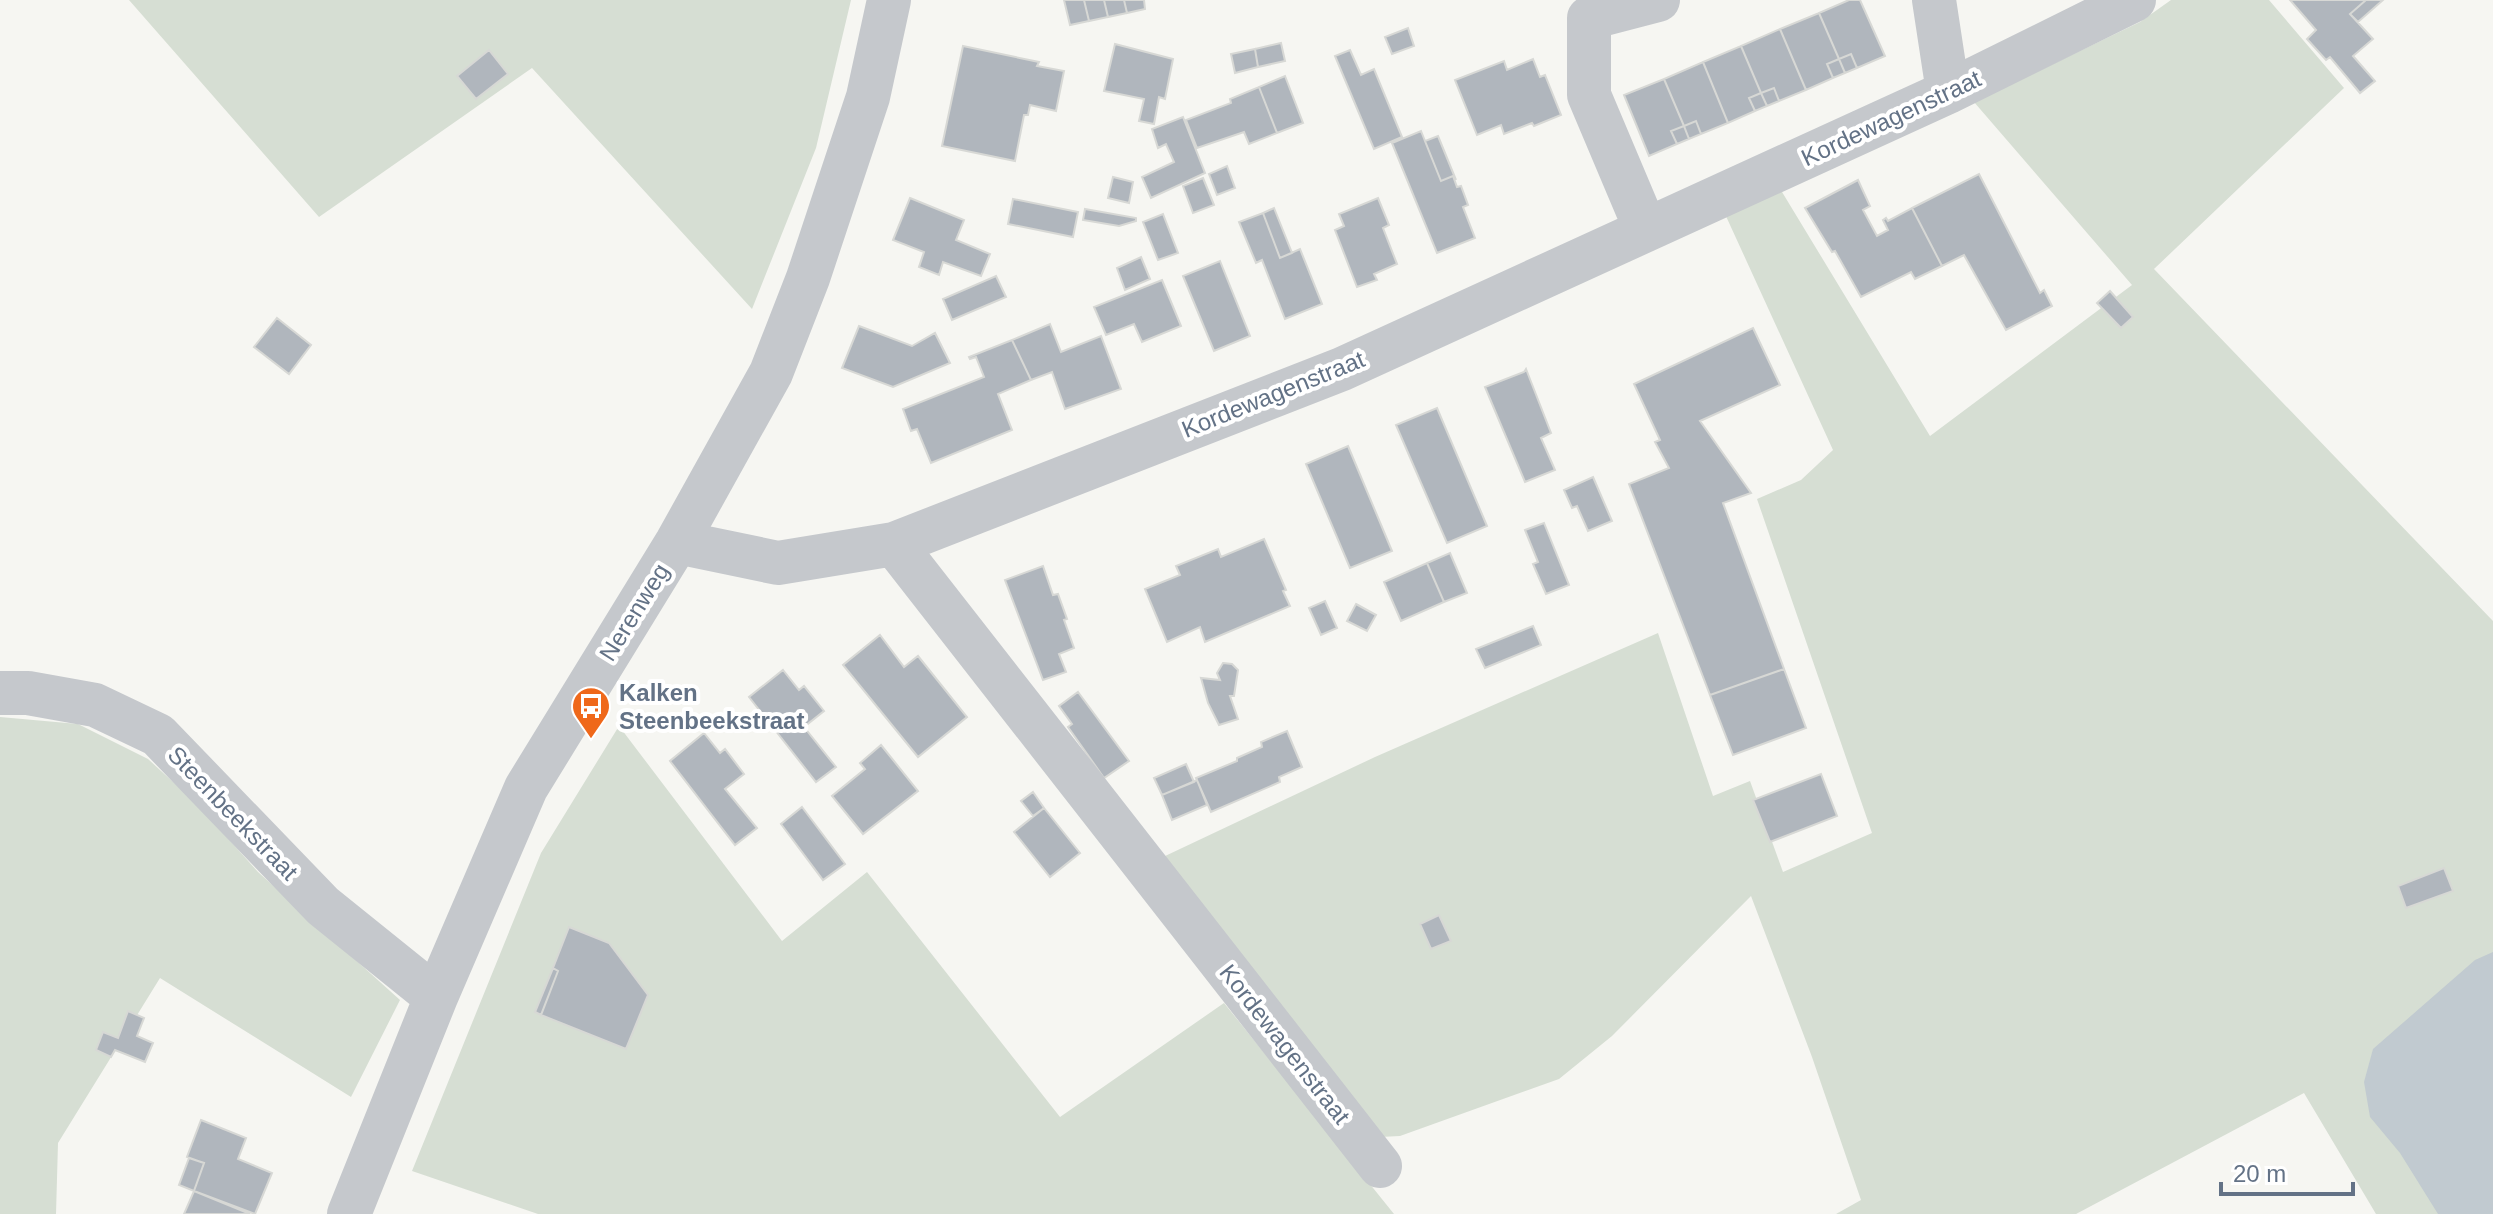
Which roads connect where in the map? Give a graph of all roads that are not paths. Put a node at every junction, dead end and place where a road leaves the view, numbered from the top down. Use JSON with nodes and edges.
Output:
{"nodes":[{"id":1,"x":889,"y":0,"type":"edge"},
{"id":2,"x":1658,"y":0,"type":"edge"},
{"id":3,"x":1934,"y":0,"type":"edge"},
{"id":4,"x":2134,"y":0,"type":"edge"},
{"id":5,"x":1948,"y":92,"type":"junction"},
{"id":6,"x":1646,"y":230,"type":"junction"},
{"id":7,"x":677,"y":542,"type":"junction"},
{"id":8,"x":894,"y":544,"type":"junction"},
{"id":9,"x":0,"y":693,"type":"edge"},
{"id":10,"x":436,"y":997,"type":"junction"},
{"id":11,"x":1380,"y":1166,"type":"dead end"},
{"id":12,"x":349,"y":1214,"type":"edge"}],
"edges":[{"from":1,"to":7,"type":"street","name":"Nerenweg"},
{"from":2,"to":6,"type":"street"},
{"from":3,"to":5,"type":"street"},
{"from":4,"to":5,"type":"street","name":"Kordewagenstraat"},
{"from":5,"to":6,"type":"street","name":"Kordewagenstraat"},
{"from":6,"to":8,"type":"street","name":"Kordewagenstraat"},
{"from":7,"to":8,"type":"street","name":"Kordewagenstraat"},
{"from":7,"to":10,"type":"street","name":"Nerenweg"},
{"from":8,"to":11,"type":"street","name":"Kordewagenstraat"},
{"from":9,"to":10,"type":"street","name":"Steenbeekstraat"},
{"from":10,"to":12,"type":"street","name":"Nerenweg"}]}
